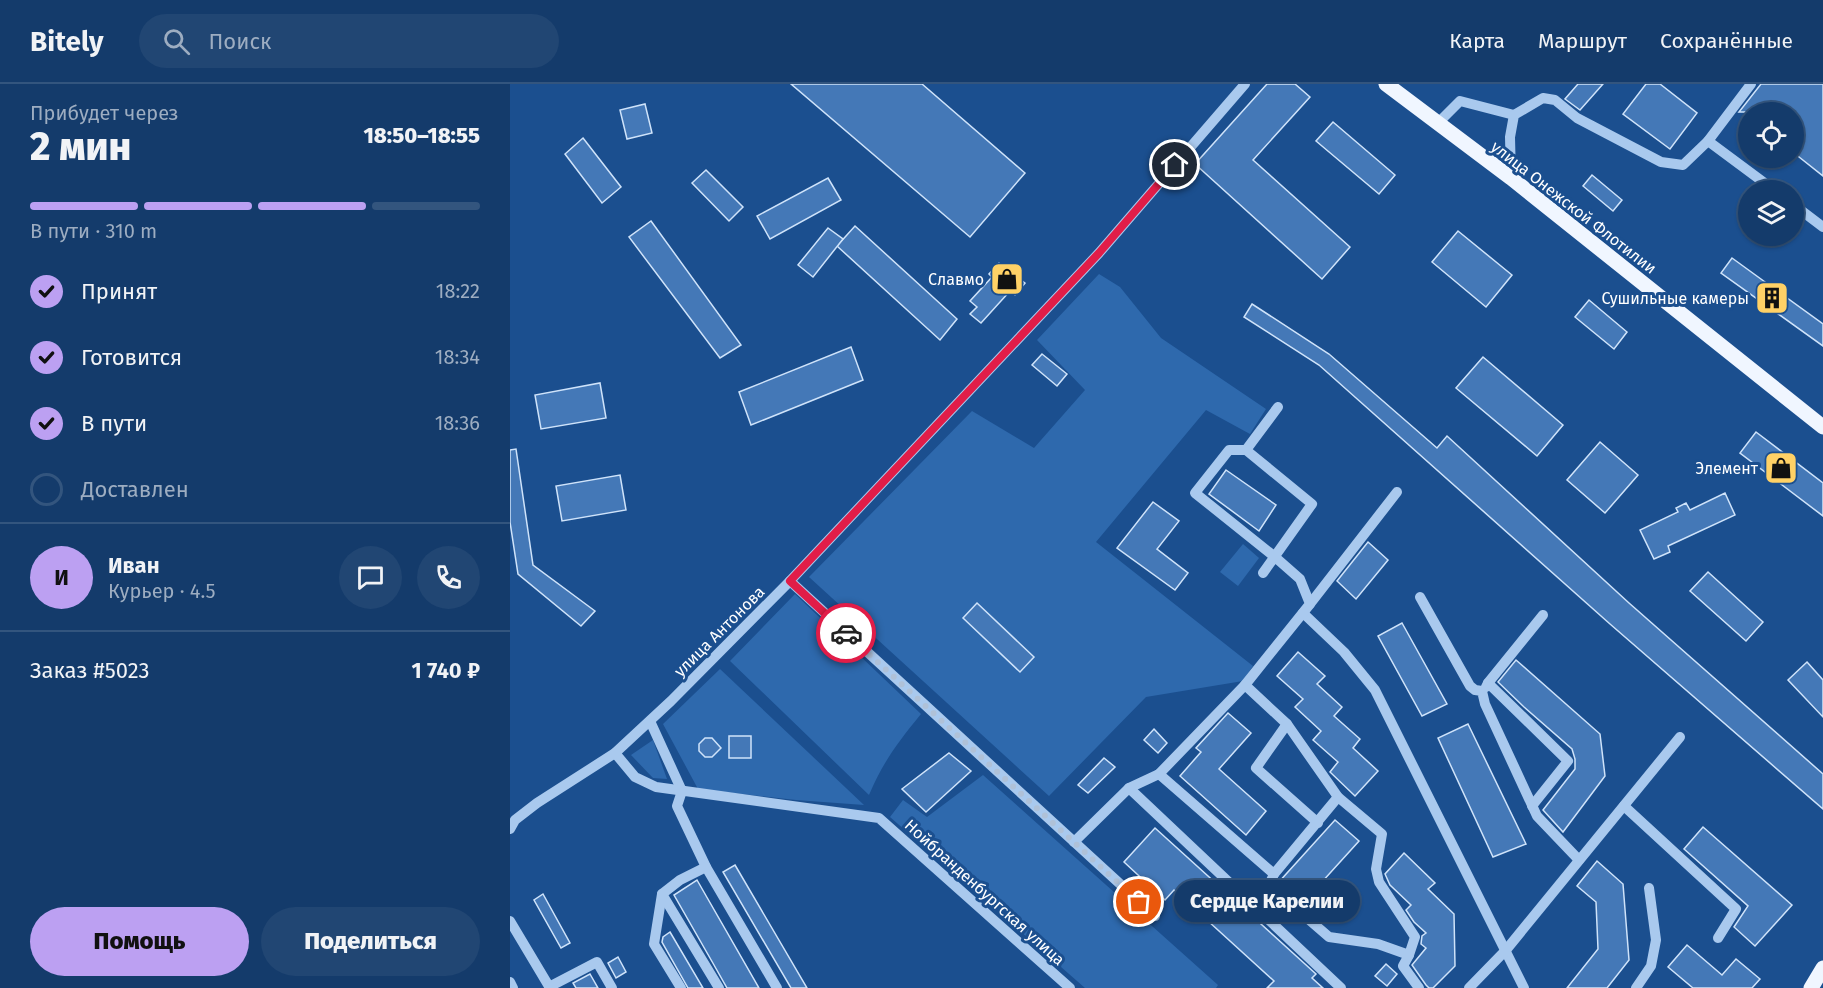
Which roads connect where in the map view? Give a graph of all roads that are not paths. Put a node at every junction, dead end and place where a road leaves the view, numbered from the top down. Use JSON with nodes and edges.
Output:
{"nodes":[{"id":1,"x":1245,"y":84,"type":"edge"},
{"id":2,"x":1386,"y":84,"type":"edge"},
{"id":3,"x":1751,"y":84,"type":"edge"},
{"id":4,"x":1514,"y":115,"type":"junction"},
{"id":5,"x":1437,"y":124,"type":"junction"},
{"id":6,"x":1708,"y":141,"type":"junction"},
{"id":7,"x":1511,"y":178,"type":"junction"},
{"id":8,"x":1761,"y":180,"type":"edge"},
{"id":9,"x":1804,"y":213,"type":"edge"},
{"id":10,"x":1823,"y":227,"type":"edge"},
{"id":11,"x":1278,"y":407,"type":"dead end"},
{"id":12,"x":1823,"y":427,"type":"edge"},
{"id":13,"x":1246,"y":450,"type":"junction"},
{"id":14,"x":1397,"y":492,"type":"dead end"},
{"id":15,"x":1275,"y":557,"type":"junction"},
{"id":16,"x":1263,"y":573,"type":"dead end"},
{"id":17,"x":790,"y":581,"type":"junction"},
{"id":18,"x":1420,"y":597,"type":"dead end"},
{"id":19,"x":1306,"y":609,"type":"junction"},
{"id":20,"x":1543,"y":615,"type":"dead end"},
{"id":21,"x":1245,"y":685,"type":"junction"},
{"id":22,"x":1485,"y":687,"type":"junction"},
{"id":23,"x":650,"y":721,"type":"junction"},
{"id":24,"x":1287,"y":724,"type":"junction"},
{"id":25,"x":1680,"y":737,"type":"dead end"},
{"id":26,"x":615,"y":753,"type":"junction"},
{"id":27,"x":1159,"y":774,"type":"junction"},
{"id":28,"x":1129,"y":788,"type":"junction"},
{"id":29,"x":682,"y":791,"type":"junction"},
{"id":30,"x":1338,"y":797,"type":"junction"},
{"id":31,"x":1532,"y":806,"type":"junction"},
{"id":32,"x":1624,"y":806,"type":"junction"},
{"id":33,"x":1318,"y":823,"type":"junction"},
{"id":34,"x":512,"y":824,"type":"edge"},
{"id":35,"x":1074,"y":842,"type":"junction"},
{"id":36,"x":1580,"y":860,"type":"junction"},
{"id":37,"x":706,"y":867,"type":"junction"},
{"id":38,"x":1274,"y":874,"type":"junction"},
{"id":39,"x":1649,"y":888,"type":"dead end"},
{"id":40,"x":662,"y":894,"type":"junction"},
{"id":41,"x":1155,"y":916,"type":"dead end"},
{"id":42,"x":510,"y":921,"type":"edge"},
{"id":43,"x":1718,"y":938,"type":"dead end"},
{"id":44,"x":1506,"y":950,"type":"junction"},
{"id":45,"x":1409,"y":955,"type":"junction"},
{"id":46,"x":1823,"y":968,"type":"edge"},
{"id":47,"x":510,"y":982,"type":"edge"},
{"id":48,"x":549,"y":987,"type":"edge"},
{"id":49,"x":513,"y":988,"type":"edge"},
{"id":50,"x":612,"y":988,"type":"edge"},
{"id":51,"x":681,"y":988,"type":"edge"},
{"id":52,"x":719,"y":988,"type":"edge"},
{"id":53,"x":777,"y":988,"type":"edge"},
{"id":54,"x":1070,"y":988,"type":"edge"},
{"id":55,"x":1341,"y":988,"type":"edge"},
{"id":56,"x":1419,"y":988,"type":"edge"},
{"id":57,"x":1469,"y":988,"type":"edge"},
{"id":58,"x":1524,"y":988,"type":"edge"},
{"id":59,"x":1636,"y":988,"type":"edge"},
{"id":60,"x":1811,"y":988,"type":"edge"}],
"edges":[{"from":1,"to":17,"type":"street","name":"улица Антонова"},
{"from":2,"to":5,"type":"main road","name":"улица Онежской Флотилии"},
{"from":3,"to":6,"type":"street"},
{"from":4,"to":5,"type":"street"},
{"from":4,"to":6,"type":"street"},
{"from":4,"to":7,"type":"street"},
{"from":5,"to":7,"type":"main road","name":"улица Онежской Флотилии"},
{"from":6,"to":8,"type":"street"},
{"from":7,"to":12,"type":"main road","name":"улица Онежской Флотилии"},
{"from":9,"to":10,"type":"street"},
{"from":11,"to":13,"type":"street"},
{"from":13,"to":15,"type":"street"},
{"from":13,"to":15,"type":"street"},
{"from":14,"to":19,"type":"street"},
{"from":15,"to":16,"type":"street"},
{"from":15,"to":19,"type":"street"},
{"from":17,"to":23,"type":"street","name":"улица Антонова"},
{"from":17,"to":35,"type":"street"},
{"from":18,"to":22,"type":"street"},
{"from":19,"to":21,"type":"street"},
{"from":19,"to":44,"type":"street"},
{"from":20,"to":22,"type":"street"},
{"from":21,"to":24,"type":"street"},
{"from":21,"to":27,"type":"street"},
{"from":22,"to":31,"type":"street"},
{"from":22,"to":31,"type":"street"},
{"from":23,"to":26,"type":"street","name":"улица Антонова"},
{"from":23,"to":29,"type":"street"},
{"from":24,"to":30,"type":"street"},
{"from":24,"to":33,"type":"street"},
{"from":25,"to":32,"type":"street"},
{"from":26,"to":29,"type":"street"},
{"from":26,"to":34,"type":"street","name":"улица Антонова"},
{"from":27,"to":28,"type":"street"},
{"from":27,"to":38,"type":"street"},
{"from":28,"to":35,"type":"street"},
{"from":28,"to":55,"type":"street"},
{"from":29,"to":37,"type":"street"},
{"from":29,"to":54,"type":"street","name":"Нойбранденбургская улица"},
{"from":30,"to":33,"type":"street"},
{"from":30,"to":45,"type":"street"},
{"from":31,"to":36,"type":"street"},
{"from":32,"to":36,"type":"street"},
{"from":32,"to":43,"type":"street"},
{"from":33,"to":38,"type":"street"},
{"from":35,"to":41,"type":"street"},
{"from":36,"to":44,"type":"street"},
{"from":37,"to":40,"type":"street"},
{"from":37,"to":53,"type":"street"},
{"from":38,"to":45,"type":"street"},
{"from":39,"to":59,"type":"street"},
{"from":40,"to":51,"type":"street"},
{"from":40,"to":52,"type":"street"},
{"from":42,"to":48,"type":"street"},
{"from":44,"to":57,"type":"street"},
{"from":44,"to":58,"type":"street"},
{"from":45,"to":56,"type":"street"},
{"from":46,"to":60,"type":"main road"},
{"from":47,"to":49,"type":"street"},
{"from":48,"to":50,"type":"street"}]}
